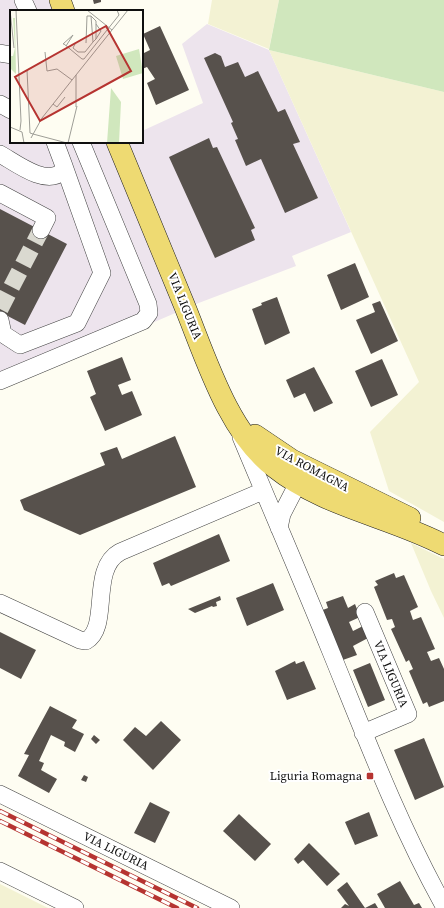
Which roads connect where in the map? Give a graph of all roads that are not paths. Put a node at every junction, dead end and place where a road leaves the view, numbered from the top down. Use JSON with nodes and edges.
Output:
{"nodes":[{"id":1,"x":23,"y":0,"type":"edge"},
{"id":2,"x":60,"y":0,"type":"edge"},
{"id":3,"x":28,"y":10,"type":"edge"},
{"id":4,"x":64,"y":10,"type":"edge"},
{"id":5,"x":0,"y":53,"type":"edge"},
{"id":6,"x":10,"y":55,"type":"edge"},
{"id":7,"x":0,"y":104,"type":"edge"},
{"id":8,"x":10,"y":109,"type":"edge"},
{"id":9,"x":55,"y":143,"type":"edge"},
{"id":10,"x":81,"y":143,"type":"edge"},
{"id":11,"x":117,"y":143,"type":"edge"},
{"id":12,"x":0,"y":154,"type":"edge"},
{"id":13,"x":64,"y":166,"type":"junction"},
{"id":14,"x":0,"y":193,"type":"edge"},
{"id":15,"x":41,"y":230,"type":"tunnel mouth"},
{"id":16,"x":0,"y":320,"type":"edge"},
{"id":17,"x":0,"y":381,"type":"edge"},
{"id":18,"x":229,"y":409,"type":"junction"},
{"id":19,"x":271,"y":459,"type":"junction"},
{"id":20,"x":298,"y":484,"type":"junction"},
{"id":21,"x":263,"y":491,"type":"junction"},
{"id":22,"x":279,"y":528,"type":"junction"},
{"id":23,"x":444,"y":536,"type":"edge"},
{"id":24,"x":444,"y":545,"type":"edge"},
{"id":25,"x":0,"y":603,"type":"edge"},
{"id":26,"x":365,"y":612,"type":"dead end"},
{"id":27,"x":363,"y":733,"type":"junction"},
{"id":28,"x":0,"y":794,"type":"edge"},
{"id":29,"x":0,"y":871,"type":"edge"},
{"id":30,"x":444,"y":906,"type":"edge"},
{"id":31,"x":75,"y":908,"type":"edge"},
{"id":32,"x":232,"y":908,"type":"edge"}],
"edges":[{"from":1,"to":3,"type":"street"},
{"from":2,"to":4,"type":"main road"},
{"from":5,"to":6,"type":"street"},
{"from":7,"to":8,"type":"street"},
{"from":9,"to":13,"type":"street"},
{"from":10,"to":17,"type":"street"},
{"from":11,"to":18,"type":"main road","name":"VIA LIGURIA"},
{"from":12,"to":13,"type":"street"},
{"from":13,"to":16,"type":"street"},
{"from":14,"to":15,"type":"street"},
{"from":18,"to":19,"type":"street","name":"VIA LIGURIA"},
{"from":18,"to":19,"type":"main road","name":"VIA ROMAGNA"},
{"from":19,"to":20,"type":"main road","name":"VIA ROMAGNA"},
{"from":19,"to":20,"type":"street","name":"VIA LIGURIA"},
{"from":19,"to":21,"type":"street","name":"VIA LIGURIA"},
{"from":19,"to":23,"type":"main road","name":"VIA ROMAGNA"},
{"from":20,"to":22,"type":"street"},
{"from":20,"to":24,"type":"main road","name":"VIA ROMAGNA"},
{"from":21,"to":22,"type":"street","name":"VIA LIGURIA"},
{"from":21,"to":25,"type":"street"},
{"from":22,"to":27,"type":"street","name":"VIA LIGURIA"},
{"from":26,"to":27,"type":"street","name":"VIA LIGURIA"},
{"from":27,"to":30,"type":"street","name":"VIA LIGURIA"},
{"from":28,"to":32,"type":"street","name":"VIA LIGURIA"},
{"from":29,"to":31,"type":"street"}]}
